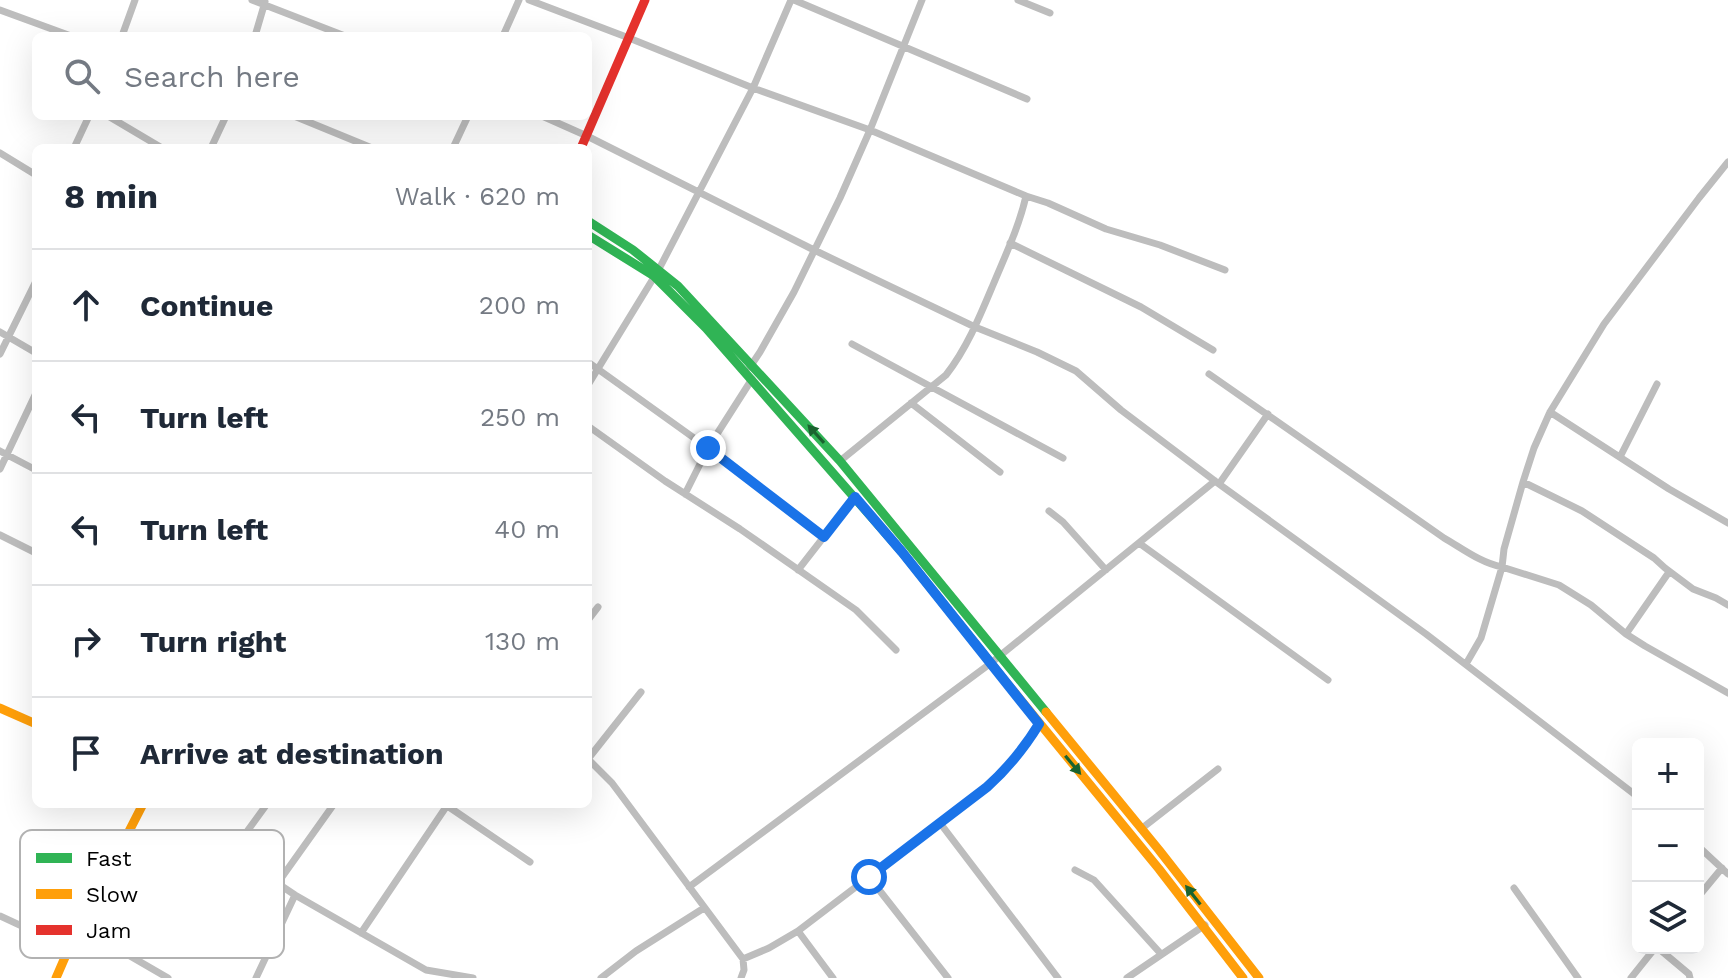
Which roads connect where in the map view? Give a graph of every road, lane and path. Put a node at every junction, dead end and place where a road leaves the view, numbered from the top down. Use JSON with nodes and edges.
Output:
{"nodes":[{"id":1,"x":135,"y":0,"type":"edge"},
{"id":2,"x":252,"y":0,"type":"edge"},
{"id":3,"x":519,"y":0,"type":"edge"},
{"id":4,"x":529,"y":0,"type":"edge"},
{"id":5,"x":645,"y":0,"type":"edge"},
{"id":6,"x":792,"y":0,"type":"edge"},
{"id":7,"x":922,"y":0,"type":"edge"},
{"id":8,"x":1018,"y":0,"type":"edge"},
{"id":9,"x":265,"y":2,"type":"edge"},
{"id":10,"x":0,"y":10,"type":"edge"},
{"id":11,"x":1050,"y":13,"type":"dead end"},
{"id":12,"x":60,"y":32,"type":"edge"},
{"id":13,"x":123,"y":32,"type":"edge"},
{"id":14,"x":256,"y":32,"type":"edge"},
{"id":15,"x":336,"y":32,"type":"edge"},
{"id":16,"x":505,"y":32,"type":"edge"},
{"id":17,"x":629,"y":38,"type":"junction"},
{"id":18,"x":902,"y":45,"type":"junction"},
{"id":19,"x":753,"y":88,"type":"junction"},
{"id":20,"x":1027,"y":99,"type":"dead end"},
{"id":21,"x":87,"y":120,"type":"edge"},
{"id":22,"x":115,"y":120,"type":"edge"},
{"id":23,"x":224,"y":120,"type":"edge"},
{"id":24,"x":304,"y":120,"type":"edge"},
{"id":25,"x":466,"y":120,"type":"edge"},
{"id":26,"x":551,"y":120,"type":"edge"},
{"id":27,"x":870,"y":130,"type":"junction"},
{"id":28,"x":587,"y":136,"type":"junction"},
{"id":29,"x":76,"y":144,"type":"edge"},
{"id":30,"x":155,"y":144,"type":"edge"},
{"id":31,"x":213,"y":144,"type":"edge"},
{"id":32,"x":362,"y":144,"type":"edge"},
{"id":33,"x":455,"y":144,"type":"edge"},
{"id":34,"x":583,"y":144,"type":"edge"},
{"id":35,"x":0,"y":153,"type":"edge"},
{"id":36,"x":1728,"y":162,"type":"edge"},
{"id":37,"x":32,"y":173,"type":"edge"},
{"id":38,"x":698,"y":192,"type":"junction"},
{"id":39,"x":1026,"y":196,"type":"junction"},
{"id":40,"x":592,"y":224,"type":"edge"},
{"id":41,"x":592,"y":237,"type":"edge"},
{"id":42,"x":1010,"y":243,"type":"junction"},
{"id":43,"x":814,"y":250,"type":"junction"},
{"id":44,"x":1225,"y":270,"type":"dead end"},
{"id":45,"x":656,"y":273,"type":"junction"},
{"id":46,"x":32,"y":289,"type":"edge"},
{"id":47,"x":975,"y":327,"type":"junction"},
{"id":48,"x":0,"y":332,"type":"edge"},
{"id":49,"x":9,"y":336,"type":"junction"},
{"id":50,"x":852,"y":344,"type":"dead end"},
{"id":51,"x":32,"y":350,"type":"edge"},
{"id":52,"x":1213,"y":350,"type":"dead end"},
{"id":53,"x":0,"y":354,"type":"edge"},
{"id":54,"x":592,"y":365,"type":"edge"},
{"id":55,"x":598,"y":369,"type":"junction"},
{"id":56,"x":751,"y":372,"type":"junction"},
{"id":57,"x":1209,"y":374,"type":"dead end"},
{"id":58,"x":592,"y":379,"type":"edge"},
{"id":59,"x":1657,"y":384,"type":"dead end"},
{"id":60,"x":932,"y":386,"type":"junction"},
{"id":61,"x":32,"y":400,"type":"edge"},
{"id":62,"x":911,"y":403,"type":"junction"},
{"id":63,"x":1550,"y":412,"type":"junction"},
{"id":64,"x":1268,"y":414,"type":"junction"},
{"id":65,"x":592,"y":429,"type":"edge"},
{"id":66,"x":708,"y":448,"type":"junction"},
{"id":67,"x":3,"y":453,"type":"edge"},
{"id":68,"x":1620,"y":457,"type":"junction"},
{"id":69,"x":1063,"y":458,"type":"dead end"},
{"id":70,"x":840,"y":461,"type":"junction"},
{"id":71,"x":32,"y":468,"type":"edge"},
{"id":72,"x":0,"y":469,"type":"edge"},
{"id":73,"x":1000,"y":472,"type":"dead end"},
{"id":74,"x":1217,"y":482,"type":"junction"},
{"id":75,"x":1523,"y":482,"type":"junction"},
{"id":76,"x":685,"y":494,"type":"junction"},
{"id":77,"x":855,"y":497,"type":"junction"},
{"id":78,"x":1049,"y":511,"type":"dead end"},
{"id":79,"x":1728,"y":523,"type":"edge"},
{"id":80,"x":0,"y":535,"type":"edge"},
{"id":81,"x":824,"y":537,"type":"junction"},
{"id":82,"x":1139,"y":543,"type":"junction"},
{"id":83,"x":32,"y":551,"type":"edge"},
{"id":84,"x":1502,"y":567,"type":"junction"},
{"id":85,"x":798,"y":570,"type":"junction"},
{"id":86,"x":1106,"y":570,"type":"junction"},
{"id":87,"x":1669,"y":572,"type":"junction"},
{"id":88,"x":1728,"y":605,"type":"edge"},
{"id":89,"x":598,"y":607,"type":"dead end"},
{"id":90,"x":592,"y":615,"type":"edge"},
{"id":91,"x":1626,"y":634,"type":"junction"},
{"id":92,"x":896,"y":650,"type":"dead end"},
{"id":93,"x":995,"y":660,"type":"junction"},
{"id":94,"x":1466,"y":664,"type":"junction"},
{"id":95,"x":1328,"y":680,"type":"dead end"},
{"id":96,"x":641,"y":692,"type":"dead end"},
{"id":97,"x":1728,"y":693,"type":"edge"},
{"id":98,"x":1,"y":711,"type":"edge"},
{"id":99,"x":32,"y":723,"type":"edge"},
{"id":100,"x":1039,"y":724,"type":"junction"},
{"id":101,"x":592,"y":754,"type":"edge"},
{"id":102,"x":592,"y":763,"type":"edge"},
{"id":103,"x":1218,"y":769,"type":"dead end"},
{"id":104,"x":1632,"y":792,"type":"edge"},
{"id":105,"x":141,"y":808,"type":"edge"},
{"id":106,"x":264,"y":808,"type":"edge"},
{"id":107,"x":331,"y":808,"type":"edge"},
{"id":108,"x":445,"y":808,"type":"edge"},
{"id":109,"x":451,"y":808,"type":"edge"},
{"id":110,"x":940,"y":823,"type":"junction"},
{"id":111,"x":1141,"y":829,"type":"junction"},
{"id":112,"x":130,"y":830,"type":"edge"},
{"id":113,"x":249,"y":830,"type":"edge"},
{"id":114,"x":1704,"y":852,"type":"edge"},
{"id":115,"x":530,"y":862,"type":"dead end"},
{"id":116,"x":1075,"y":870,"type":"dead end"},
{"id":117,"x":1725,"y":871,"type":"edge"},
{"id":118,"x":284,"y":874,"type":"edge"},
{"id":119,"x":869,"y":877,"type":"junction"},
{"id":120,"x":689,"y":887,"type":"junction"},
{"id":121,"x":284,"y":888,"type":"edge"},
{"id":122,"x":1514,"y":888,"type":"dead end"},
{"id":123,"x":1704,"y":891,"type":"edge"},
{"id":124,"x":295,"y":895,"type":"junction"},
{"id":125,"x":704,"y":908,"type":"junction"},
{"id":126,"x":0,"y":916,"type":"edge"},
{"id":127,"x":284,"y":918,"type":"edge"},
{"id":128,"x":1213,"y":920,"type":"junction"},
{"id":129,"x":20,"y":925,"type":"edge"},
{"id":130,"x":1203,"y":926,"type":"junction"},
{"id":131,"x":798,"y":931,"type":"junction"},
{"id":132,"x":361,"y":933,"type":"junction"},
{"id":133,"x":1161,"y":954,"type":"junction"},
{"id":134,"x":1652,"y":954,"type":"edge"},
{"id":135,"x":1664,"y":954,"type":"edge"},
{"id":136,"x":65,"y":958,"type":"edge"},
{"id":137,"x":133,"y":958,"type":"edge"},
{"id":138,"x":265,"y":958,"type":"edge"},
{"id":139,"x":743,"y":959,"type":"junction"},
{"id":140,"x":56,"y":978,"type":"edge"},
{"id":141,"x":168,"y":978,"type":"edge"},
{"id":142,"x":256,"y":978,"type":"edge"},
{"id":143,"x":473,"y":978,"type":"edge"},
{"id":144,"x":601,"y":978,"type":"edge"},
{"id":145,"x":741,"y":978,"type":"edge"},
{"id":146,"x":833,"y":978,"type":"edge"},
{"id":147,"x":948,"y":978,"type":"edge"},
{"id":148,"x":1058,"y":978,"type":"edge"},
{"id":149,"x":1127,"y":978,"type":"edge"},
{"id":150,"x":1243,"y":978,"type":"edge"},
{"id":151,"x":1259,"y":978,"type":"edge"},
{"id":152,"x":1578,"y":978,"type":"edge"},
{"id":153,"x":1631,"y":978,"type":"edge"},
{"id":154,"x":1690,"y":978,"type":"edge"}],
"edges":[{"from":1,"to":13,"type":"street"},
{"from":2,"to":9,"type":"street"},
{"from":3,"to":16,"type":"street"},
{"from":4,"to":17,"type":"street"},
{"from":5,"to":17,"type":"main road"},
{"from":6,"to":18,"type":"street"},
{"from":6,"to":19,"type":"street"},
{"from":7,"to":18,"type":"street"},
{"from":8,"to":11,"type":"street"},
{"from":9,"to":14,"type":"street"},
{"from":9,"to":15,"type":"street"},
{"from":10,"to":12,"type":"street"},
{"from":17,"to":19,"type":"street"},
{"from":17,"to":28,"type":"main road"},
{"from":18,"to":20,"type":"street"},
{"from":18,"to":27,"type":"street"},
{"from":19,"to":27,"type":"street"},
{"from":19,"to":38,"type":"street"},
{"from":21,"to":29,"type":"street"},
{"from":22,"to":30,"type":"street"},
{"from":23,"to":31,"type":"street"},
{"from":24,"to":32,"type":"street"},
{"from":25,"to":33,"type":"street"},
{"from":26,"to":28,"type":"street"},
{"from":27,"to":39,"type":"street"},
{"from":27,"to":43,"type":"street"},
{"from":28,"to":34,"type":"main road"},
{"from":28,"to":38,"type":"street"},
{"from":35,"to":37,"type":"street"},
{"from":36,"to":63,"type":"street"},
{"from":38,"to":43,"type":"street"},
{"from":38,"to":45,"type":"street"},
{"from":39,"to":42,"type":"street"},
{"from":39,"to":44,"type":"street"},
{"from":40,"to":45,"type":"main road"},
{"from":41,"to":45,"type":"main road"},
{"from":42,"to":47,"type":"street"},
{"from":42,"to":52,"type":"street"},
{"from":43,"to":47,"type":"street"},
{"from":43,"to":56,"type":"street"},
{"from":45,"to":55,"type":"street"},
{"from":45,"to":56,"type":"main road"},
{"from":46,"to":49,"type":"street"},
{"from":47,"to":60,"type":"street"},
{"from":47,"to":74,"type":"street"},
{"from":48,"to":49,"type":"street"},
{"from":49,"to":51,"type":"street"},
{"from":49,"to":53,"type":"street"},
{"from":50,"to":60,"type":"street"},
{"from":54,"to":55,"type":"street"},
{"from":55,"to":58,"type":"street"},
{"from":55,"to":66,"type":"street"},
{"from":56,"to":66,"type":"street"},
{"from":70,"to":56,"type":"main road","one_way":true},
{"from":56,"to":77,"type":"main road"},
{"from":57,"to":64,"type":"street"},
{"from":59,"to":68,"type":"street"},
{"from":60,"to":62,"type":"street"},
{"from":60,"to":69,"type":"street"},
{"from":61,"to":67,"type":"street"},
{"from":62,"to":70,"type":"street"},
{"from":62,"to":73,"type":"street"},
{"from":63,"to":68,"type":"street"},
{"from":63,"to":75,"type":"street"},
{"from":64,"to":74,"type":"street"},
{"from":64,"to":84,"type":"street"},
{"from":65,"to":76,"type":"street"},
{"from":66,"to":76,"type":"street"},
{"from":66,"to":81,"type":"street"},
{"from":67,"to":71,"type":"street"},
{"from":67,"to":72,"type":"street"},
{"from":68,"to":79,"type":"street"},
{"from":70,"to":93,"type":"main road"},
{"from":74,"to":82,"type":"street"},
{"from":74,"to":94,"type":"street"},
{"from":75,"to":84,"type":"street"},
{"from":75,"to":87,"type":"street"},
{"from":76,"to":85,"type":"street"},
{"from":77,"to":81,"type":"street"},
{"from":77,"to":93,"type":"main road"},
{"from":78,"to":86,"type":"street"},
{"from":80,"to":83,"type":"street"},
{"from":81,"to":85,"type":"street"},
{"from":82,"to":86,"type":"street"},
{"from":82,"to":95,"type":"street"},
{"from":84,"to":91,"type":"street"},
{"from":84,"to":94,"type":"street"},
{"from":85,"to":92,"type":"street"},
{"from":86,"to":93,"type":"street"},
{"from":87,"to":88,"type":"street"},
{"from":87,"to":91,"type":"street"},
{"from":89,"to":90,"type":"street"},
{"from":91,"to":97,"type":"street"},
{"from":93,"to":100,"type":"main road"},
{"from":93,"to":111,"type":"main road"},
{"from":93,"to":120,"type":"street"},
{"from":94,"to":104,"type":"street"},
{"from":96,"to":101,"type":"street"},
{"from":98,"to":99,"type":"main road"},
{"from":100,"to":110,"type":"street"},
{"from":100,"to":130,"type":"main road","one_way":true},
{"from":102,"to":120,"type":"street"},
{"from":103,"to":111,"type":"street"},
{"from":105,"to":112,"type":"main road"},
{"from":106,"to":113,"type":"street"},
{"from":107,"to":118,"type":"street"},
{"from":108,"to":132,"type":"street"},
{"from":109,"to":115,"type":"street"},
{"from":110,"to":119,"type":"street"},
{"from":110,"to":148,"type":"street"},
{"from":128,"to":111,"type":"main road","one_way":true},
{"from":114,"to":117,"type":"street"},
{"from":116,"to":133,"type":"street"},
{"from":117,"to":123,"type":"street"},
{"from":119,"to":131,"type":"street"},
{"from":119,"to":147,"type":"street"},
{"from":120,"to":125,"type":"street"},
{"from":121,"to":124,"type":"street"},
{"from":122,"to":152,"type":"street"},
{"from":124,"to":127,"type":"street"},
{"from":124,"to":132,"type":"street"},
{"from":125,"to":139,"type":"street"},
{"from":125,"to":144,"type":"street"},
{"from":126,"to":129,"type":"street"},
{"from":128,"to":130,"type":"street"},
{"from":128,"to":151,"type":"main road"},
{"from":130,"to":133,"type":"street"},
{"from":130,"to":150,"type":"main road"},
{"from":131,"to":139,"type":"street"},
{"from":131,"to":146,"type":"street"},
{"from":132,"to":143,"type":"street"},
{"from":133,"to":149,"type":"street"},
{"from":134,"to":153,"type":"street"},
{"from":135,"to":154,"type":"street"},
{"from":136,"to":140,"type":"main road"},
{"from":137,"to":141,"type":"street"},
{"from":138,"to":142,"type":"street"},
{"from":139,"to":145,"type":"street"}]}
